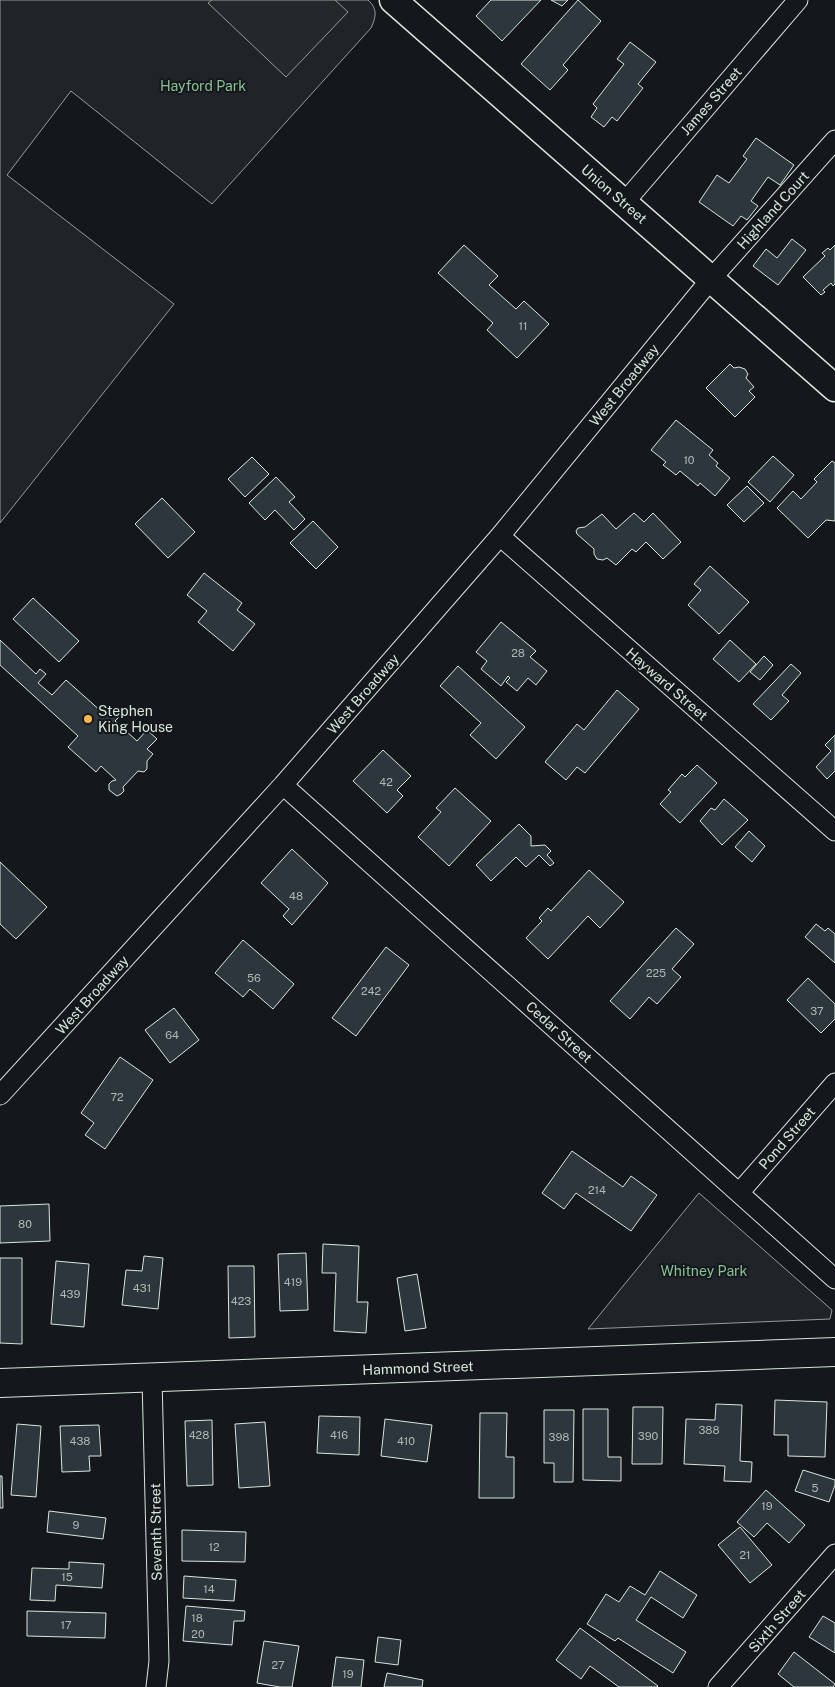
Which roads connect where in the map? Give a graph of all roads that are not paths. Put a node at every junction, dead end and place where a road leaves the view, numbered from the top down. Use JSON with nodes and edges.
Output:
{"nodes":[{"id":1,"x":393,"y":0,"type":"edge"},
{"id":2,"x":798,"y":0,"type":"edge"},
{"id":3,"x":835,"y":140,"type":"edge"},
{"id":4,"x":624,"y":203,"type":"junction"},
{"id":5,"x":711,"y":279,"type":"junction"},
{"id":6,"x":835,"y":388,"type":"edge"},
{"id":7,"x":500,"y":536,"type":"junction"},
{"id":8,"x":283,"y":784,"type":"junction"},
{"id":9,"x":835,"y":831,"type":"edge"},
{"id":10,"x":835,"y":1083,"type":"edge"},
{"id":11,"x":0,"y":1096,"type":"edge"},
{"id":12,"x":739,"y":1193,"type":"junction"},
{"id":13,"x":835,"y":1279,"type":"edge"},
{"id":14,"x":835,"y":1352,"type":"edge"},
{"id":15,"x":152,"y":1378,"type":"junction"},
{"id":16,"x":0,"y":1383,"type":"edge"},
{"id":17,"x":835,"y":1554,"type":"edge"},
{"id":18,"x":156,"y":1687,"type":"edge"},
{"id":19,"x":718,"y":1687,"type":"edge"}],
"edges":[{"from":1,"to":4,"type":"main road","name":"Union Street"},
{"from":2,"to":4,"type":"street","name":"James Street"},
{"from":3,"to":5,"type":"street","name":"Highland Court"},
{"from":4,"to":5,"type":"main road","name":"Union Street"},
{"from":5,"to":6,"type":"main road","name":"Union Street"},
{"from":5,"to":7,"type":"street","name":"West Broadway"},
{"from":7,"to":8,"type":"street","name":"West Broadway"},
{"from":7,"to":9,"type":"street","name":"Hayward Street"},
{"from":8,"to":11,"type":"street","name":"West Broadway"},
{"from":8,"to":12,"type":"street","name":"Cedar Street"},
{"from":10,"to":12,"type":"street","name":"Pond Street"},
{"from":12,"to":13,"type":"street","name":"Cedar Street"},
{"from":14,"to":15,"type":"main road","name":"Hammond Street"},
{"from":15,"to":16,"type":"main road","name":"Hammond Street"},
{"from":15,"to":18,"type":"street","name":"Seventh Street"},
{"from":17,"to":19,"type":"street","name":"Sixth Street"}]}
